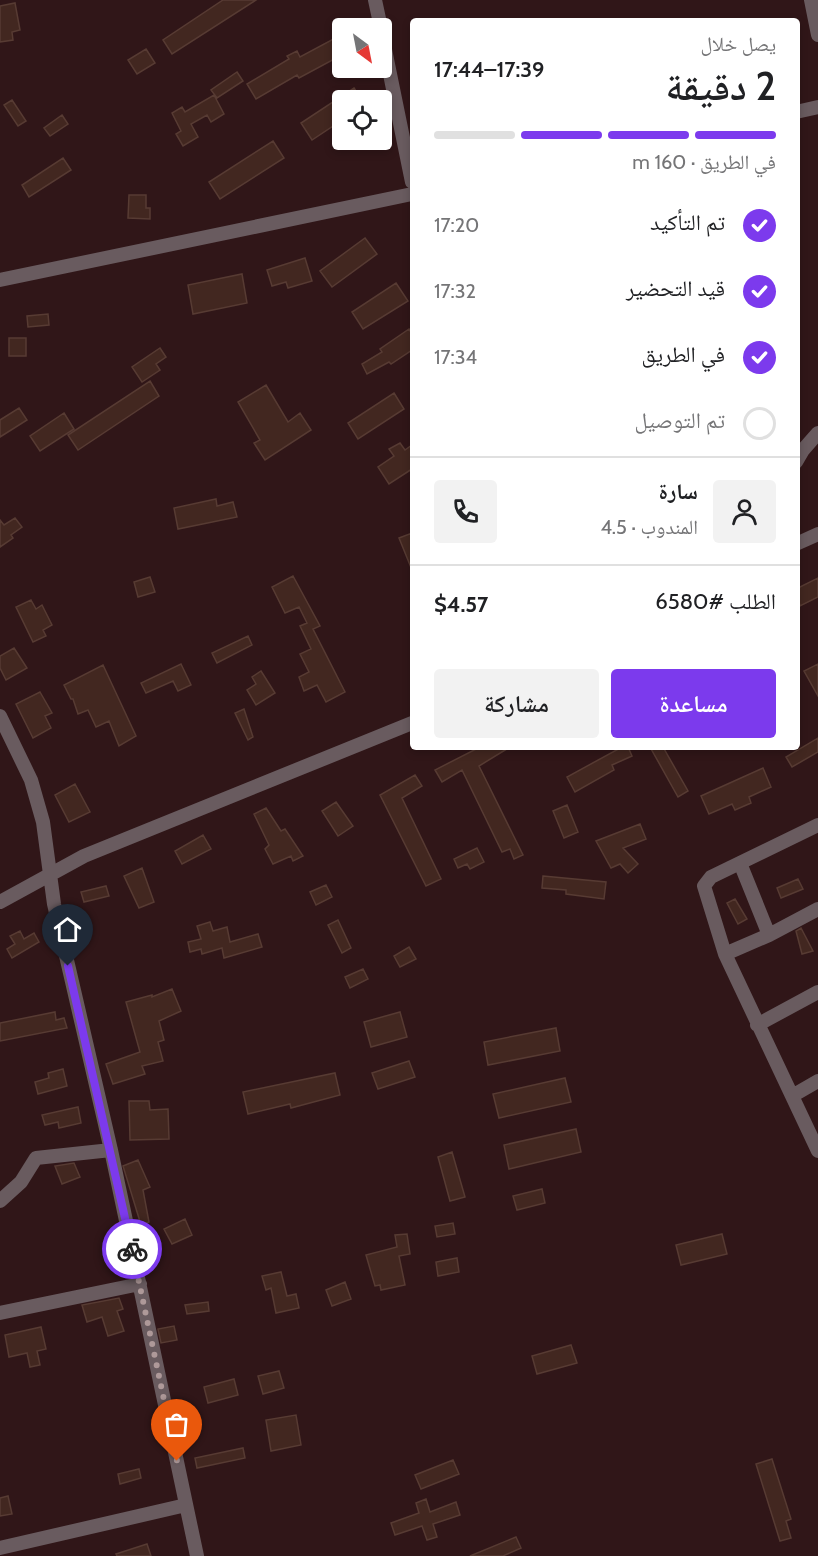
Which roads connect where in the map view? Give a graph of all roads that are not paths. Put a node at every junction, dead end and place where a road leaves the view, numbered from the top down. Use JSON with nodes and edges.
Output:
{"nodes":[{"id":1,"x":375,"y":0,"type":"edge"},
{"id":2,"x":811,"y":0,"type":"edge"},
{"id":3,"x":379,"y":18,"type":"edge"},
{"id":4,"x":818,"y":35,"type":"edge"},
{"id":5,"x":391,"y":78,"type":"edge"},
{"id":6,"x":818,"y":108,"type":"edge"},
{"id":7,"x":800,"y":111,"type":"edge"},
{"id":8,"x":410,"y":172,"type":"edge"},
{"id":9,"x":410,"y":194,"type":"edge"},
{"id":10,"x":0,"y":280,"type":"edge"},
{"id":11,"x":818,"y":433,"type":"edge"},
{"id":12,"x":800,"y":454,"type":"edge"},
{"id":13,"x":818,"y":534,"type":"edge"},
{"id":14,"x":800,"y":542,"type":"edge"},
{"id":15,"x":0,"y":716,"type":"edge"},
{"id":16,"x":410,"y":724,"type":"edge"},
{"id":17,"x":818,"y":825,"type":"edge"},
{"id":18,"x":740,"y":862,"type":"junction"},
{"id":19,"x":51,"y":873,"type":"junction"},
{"id":20,"x":0,"y":902,"type":"edge"},
{"id":21,"x":818,"y":909,"type":"edge"},
{"id":22,"x":769,"y":935,"type":"junction"},
{"id":23,"x":725,"y":954,"type":"junction"},
{"id":24,"x":818,"y":992,"type":"edge"},
{"id":25,"x":757,"y":1024,"type":"junction"},
{"id":26,"x":818,"y":1081,"type":"edge"},
{"id":27,"x":792,"y":1096,"type":"junction"},
{"id":28,"x":111,"y":1150,"type":"junction"},
{"id":29,"x":818,"y":1151,"type":"edge"},
{"id":30,"x":0,"y":1201,"type":"edge"},
{"id":31,"x":140,"y":1284,"type":"junction"},
{"id":32,"x":0,"y":1313,"type":"edge"},
{"id":33,"x":186,"y":1505,"type":"junction"},
{"id":34,"x":0,"y":1548,"type":"edge"},
{"id":35,"x":197,"y":1556,"type":"edge"}],
"edges":[{"from":1,"to":3,"type":"street"},
{"from":2,"to":4,"type":"street"},
{"from":5,"to":8,"type":"street"},
{"from":6,"to":7,"type":"street"},
{"from":9,"to":10,"type":"street"},
{"from":11,"to":12,"type":"street"},
{"from":13,"to":14,"type":"street"},
{"from":15,"to":19,"type":"street"},
{"from":16,"to":19,"type":"street"},
{"from":17,"to":18,"type":"street"},
{"from":18,"to":22,"type":"street"},
{"from":18,"to":23,"type":"street"},
{"from":19,"to":20,"type":"street"},
{"from":19,"to":28,"type":"street"},
{"from":21,"to":22,"type":"street"},
{"from":22,"to":23,"type":"street"},
{"from":23,"to":25,"type":"street"},
{"from":24,"to":25,"type":"street"},
{"from":25,"to":27,"type":"street"},
{"from":26,"to":27,"type":"street"},
{"from":27,"to":29,"type":"street"},
{"from":28,"to":30,"type":"street"},
{"from":28,"to":31,"type":"street"},
{"from":31,"to":32,"type":"street"},
{"from":31,"to":33,"type":"street"},
{"from":33,"to":34,"type":"street"},
{"from":33,"to":35,"type":"street"}]}
